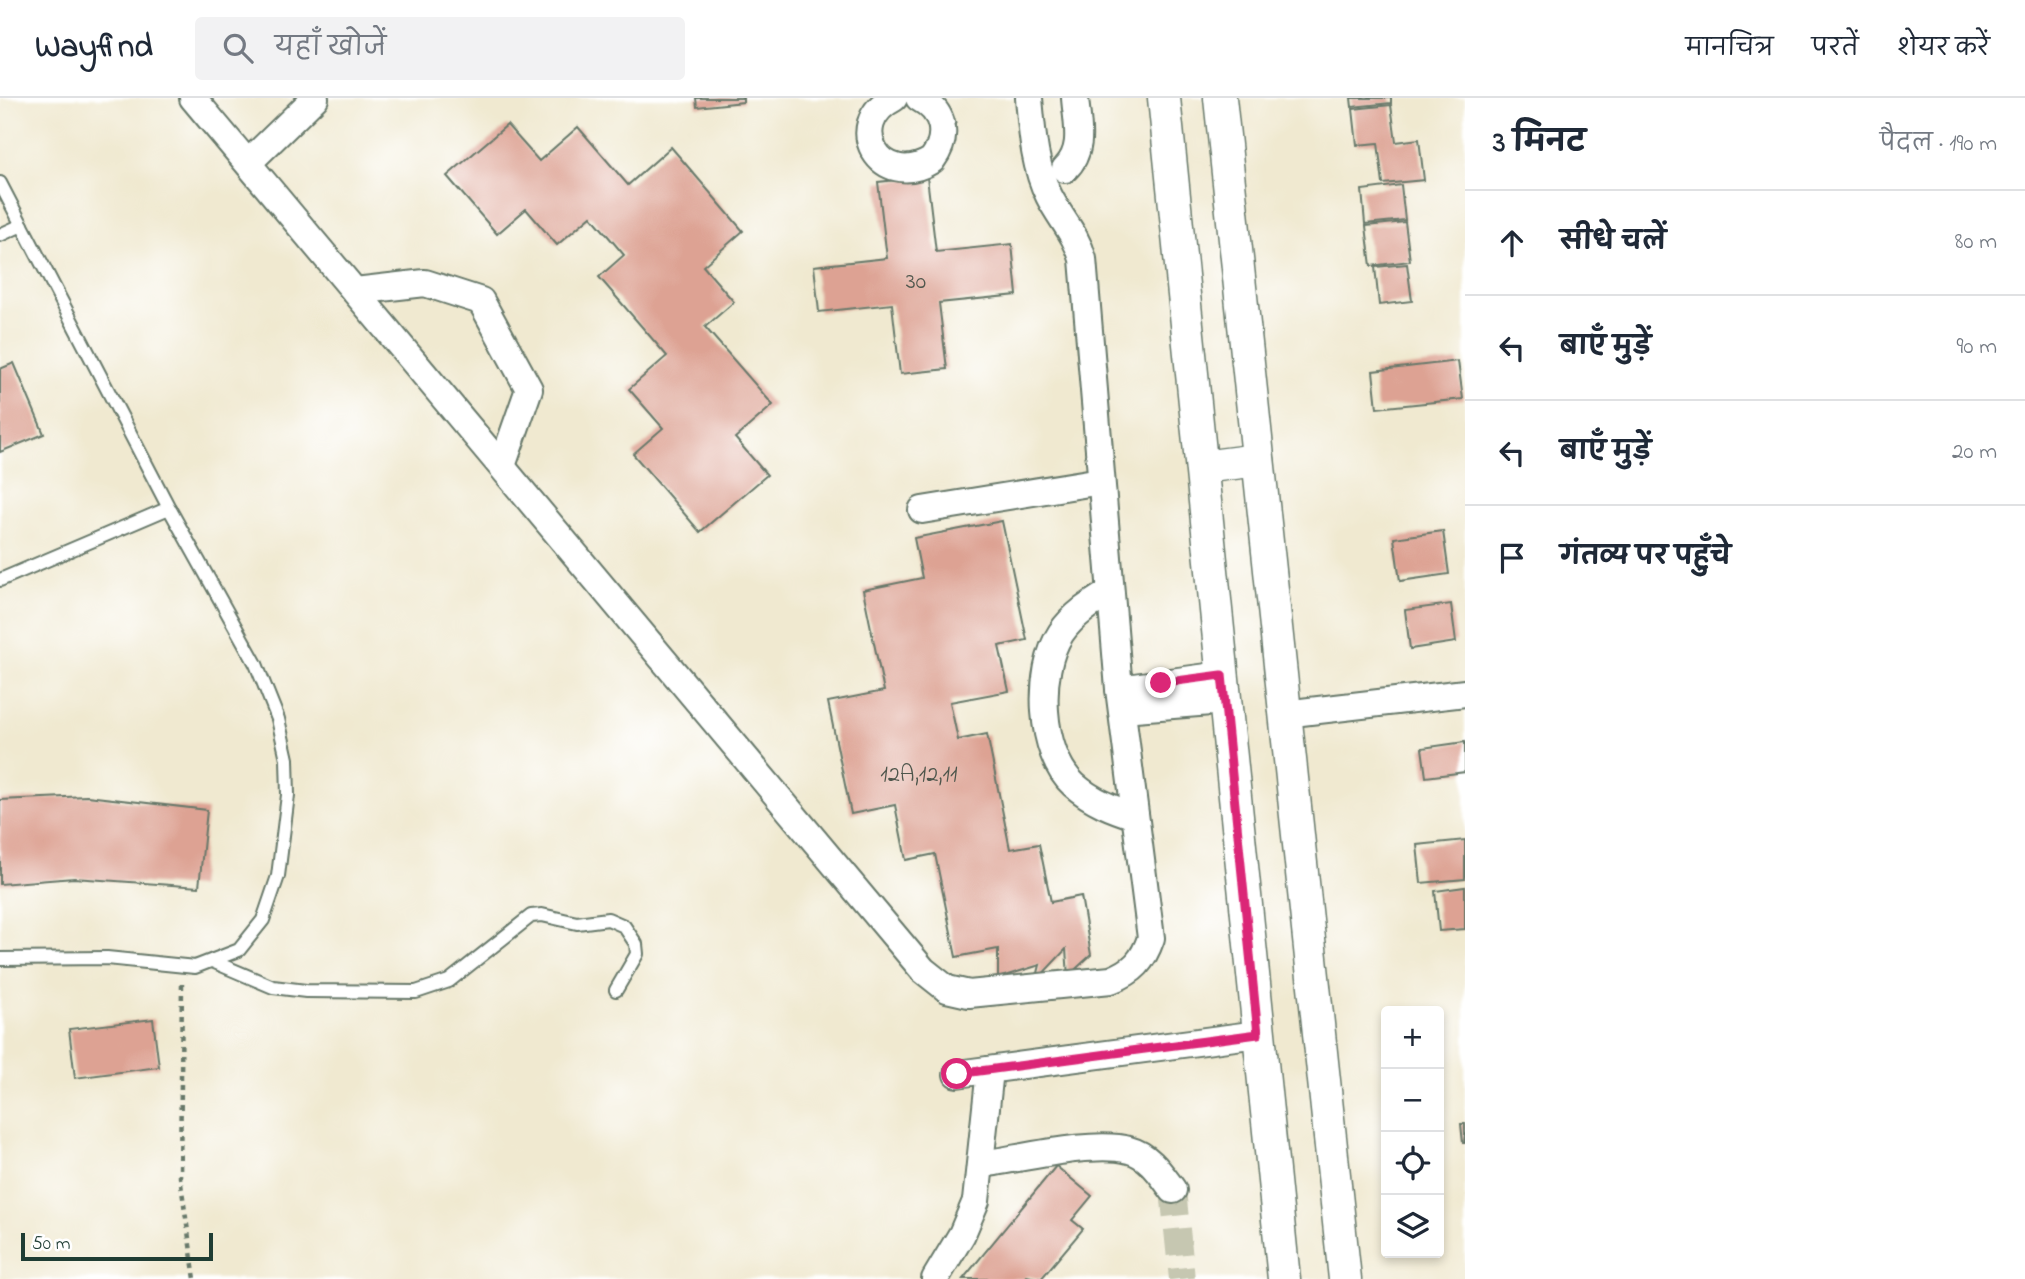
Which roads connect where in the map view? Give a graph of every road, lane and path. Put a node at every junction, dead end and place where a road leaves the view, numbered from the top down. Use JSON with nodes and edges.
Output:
{"nodes":[{"id":1,"x":193,"y":98,"type":"edge"},
{"id":2,"x":315,"y":98,"type":"edge"},
{"id":3,"x":894,"y":98,"type":"edge"},
{"id":4,"x":919,"y":98,"type":"edge"},
{"id":5,"x":1029,"y":98,"type":"edge"},
{"id":6,"x":1075,"y":98,"type":"edge"},
{"id":7,"x":1164,"y":98,"type":"edge"},
{"id":8,"x":1220,"y":98,"type":"edge"},
{"id":9,"x":248,"y":163,"type":"junction"},
{"id":10,"x":1065,"y":169,"type":"dead end"},
{"id":11,"x":0,"y":183,"type":"edge"},
{"id":12,"x":22,"y":225,"type":"junction"},
{"id":13,"x":0,"y":235,"type":"edge"},
{"id":14,"x":355,"y":291,"type":"junction"},
{"id":15,"x":1258,"y":460,"type":"junction"},
{"id":16,"x":502,"y":466,"type":"junction"},
{"id":17,"x":1202,"y":467,"type":"junction"},
{"id":18,"x":1101,"y":481,"type":"junction"},
{"id":19,"x":169,"y":508,"type":"junction"},
{"id":20,"x":922,"y":510,"type":"dead end"},
{"id":21,"x":0,"y":580,"type":"edge"},
{"id":22,"x":1110,"y":592,"type":"junction"},
{"id":23,"x":1223,"y":688,"type":"junction"},
{"id":24,"x":1465,"y":693,"type":"edge"},
{"id":25,"x":1120,"y":699,"type":"junction"},
{"id":26,"x":1284,"y":713,"type":"junction"},
{"id":27,"x":1135,"y":816,"type":"junction"},
{"id":28,"x":0,"y":959,"type":"edge"},
{"id":29,"x":212,"y":961,"type":"junction"},
{"id":30,"x":195,"y":967,"type":"junction"},
{"id":31,"x":617,"y":990,"type":"dead end"},
{"id":32,"x":1258,"y":1034,"type":"junction"},
{"id":33,"x":990,"y":1070,"type":"junction"},
{"id":34,"x":957,"y":1074,"type":"dead end"},
{"id":35,"x":982,"y":1164,"type":"junction"},
{"id":36,"x":1173,"y":1190,"type":"tunnel mouth"},
{"id":37,"x":195,"y":1279,"type":"edge"},
{"id":38,"x":935,"y":1279,"type":"edge"},
{"id":39,"x":1284,"y":1279,"type":"edge"},
{"id":40,"x":1345,"y":1279,"type":"edge"}],
"edges":[{"from":1,"to":9,"type":"street"},
{"from":2,"to":9,"type":"street"},
{"from":3,"to":4,"type":"street"},
{"from":5,"to":18,"type":"street"},
{"from":6,"to":10,"type":"street"},
{"from":7,"to":17,"type":"street"},
{"from":8,"to":15,"type":"street"},
{"from":9,"to":14,"type":"street"},
{"from":11,"to":12,"type":"lane"},
{"from":12,"to":13,"type":"lane"},
{"from":12,"to":19,"type":"lane"},
{"from":14,"to":16,"type":"street"},
{"from":14,"to":16,"type":"street"},
{"from":15,"to":17,"type":"street"},
{"from":15,"to":26,"type":"street"},
{"from":16,"to":27,"type":"street"},
{"from":17,"to":23,"type":"street"},
{"from":18,"to":20,"type":"street"},
{"from":18,"to":22,"type":"street"},
{"from":19,"to":21,"type":"lane"},
{"from":19,"to":29,"type":"lane"},
{"from":22,"to":25,"type":"street"},
{"from":22,"to":27,"type":"street"},
{"from":23,"to":25,"type":"street"},
{"from":23,"to":32,"type":"street"},
{"from":24,"to":26,"type":"street"},
{"from":25,"to":27,"type":"street"},
{"from":26,"to":40,"type":"street"},
{"from":28,"to":30,"type":"lane"},
{"from":29,"to":30,"type":"lane"},
{"from":29,"to":31,"type":"lane"},
{"from":30,"to":37,"type":"path"},
{"from":32,"to":33,"type":"street"},
{"from":32,"to":39,"type":"street"},
{"from":33,"to":34,"type":"street"},
{"from":33,"to":35,"type":"street"},
{"from":35,"to":36,"type":"street"},
{"from":35,"to":38,"type":"street"}]}
